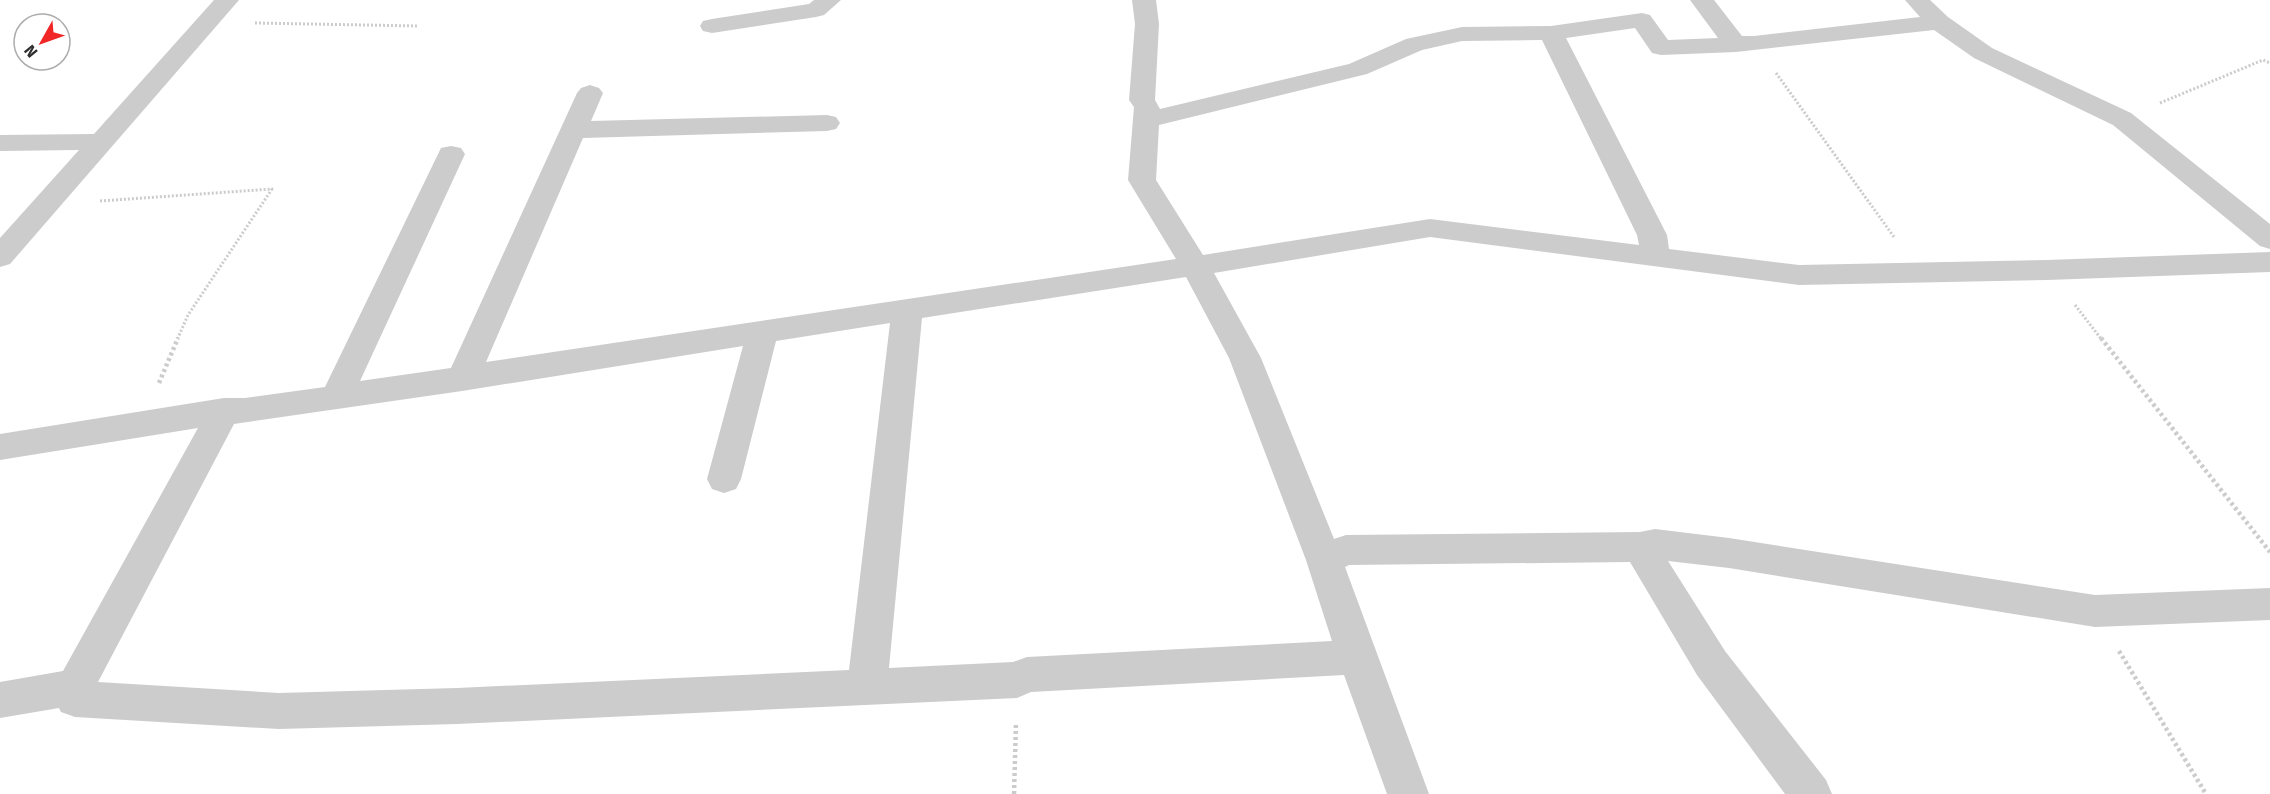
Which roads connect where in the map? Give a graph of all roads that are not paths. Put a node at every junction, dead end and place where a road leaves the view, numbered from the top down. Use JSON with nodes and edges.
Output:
{"nodes":[{"id":1,"x":228,"y":0,"type":"edge"},
{"id":2,"x":829,"y":0,"type":"edge"},
{"id":3,"x":1144,"y":0,"type":"edge"},
{"id":4,"x":1702,"y":0,"type":"edge"},
{"id":5,"x":1917,"y":0,"type":"edge"},
{"id":6,"x":1939,"y":22,"type":"junction"},
{"id":7,"x":712,"y":26,"type":"dead end"},
{"id":8,"x":1551,"y":33,"type":"junction"},
{"id":9,"x":1745,"y":44,"type":"junction"},
{"id":10,"x":590,"y":93,"type":"dead end"},
{"id":11,"x":1146,"y":120,"type":"junction"},
{"id":12,"x":827,"y":123,"type":"dead end"},
{"id":13,"x":574,"y":131,"type":"junction"},
{"id":14,"x":101,"y":142,"type":"junction"},
{"id":15,"x":0,"y":143,"type":"edge"},
{"id":16,"x":451,"y":154,"type":"dead end"},
{"id":17,"x":2270,"y":239,"type":"edge"},
{"id":18,"x":0,"y":257,"type":"edge"},
{"id":19,"x":1656,"y":257,"type":"junction"},
{"id":20,"x":2270,"y":262,"type":"edge"},
{"id":21,"x":1195,"y":266,"type":"junction"},
{"id":22,"x":907,"y":310,"type":"junction"},
{"id":23,"x":763,"y":332,"type":"junction"},
{"id":24,"x":462,"y":379,"type":"junction"},
{"id":25,"x":336,"y":397,"type":"junction"},
{"id":26,"x":224,"y":411,"type":"junction"},
{"id":27,"x":0,"y":447,"type":"edge"},
{"id":28,"x":724,"y":479,"type":"dead end"},
{"id":29,"x":1640,"y":547,"type":"junction"},
{"id":30,"x":1324,"y":560,"type":"junction"},
{"id":31,"x":2270,"y":604,"type":"edge"},
{"id":32,"x":1356,"y":657,"type":"junction"},
{"id":33,"x":867,"y":686,"type":"junction"},
{"id":34,"x":75,"y":687,"type":"junction"},
{"id":35,"x":0,"y":700,"type":"edge"},
{"id":36,"x":1408,"y":794,"type":"edge"},
{"id":37,"x":1811,"y":794,"type":"edge"}],
"edges":[{"from":1,"to":14,"type":"street"},
{"from":2,"to":7,"type":"street"},
{"from":3,"to":11,"type":"street"},
{"from":4,"to":9,"type":"street"},
{"from":5,"to":6,"type":"street"},
{"from":6,"to":9,"type":"street"},
{"from":6,"to":17,"type":"street"},
{"from":8,"to":9,"type":"street"},
{"from":8,"to":11,"type":"street"},
{"from":8,"to":19,"type":"street"},
{"from":10,"to":13,"type":"street"},
{"from":11,"to":21,"type":"street"},
{"from":12,"to":13,"type":"street"},
{"from":13,"to":24,"type":"street"},
{"from":14,"to":15,"type":"street"},
{"from":14,"to":18,"type":"street"},
{"from":16,"to":25,"type":"street"},
{"from":19,"to":20,"type":"street"},
{"from":19,"to":21,"type":"street"},
{"from":21,"to":22,"type":"street"},
{"from":21,"to":30,"type":"street"},
{"from":22,"to":23,"type":"street"},
{"from":22,"to":33,"type":"street"},
{"from":23,"to":24,"type":"street"},
{"from":23,"to":28,"type":"street"},
{"from":24,"to":25,"type":"street"},
{"from":25,"to":26,"type":"street"},
{"from":26,"to":27,"type":"street"},
{"from":26,"to":34,"type":"street"},
{"from":29,"to":30,"type":"street"},
{"from":29,"to":31,"type":"street"},
{"from":29,"to":37,"type":"street"},
{"from":30,"to":32,"type":"street"},
{"from":32,"to":33,"type":"street"},
{"from":32,"to":36,"type":"street"},
{"from":33,"to":34,"type":"street"},
{"from":34,"to":35,"type":"street"}]}
